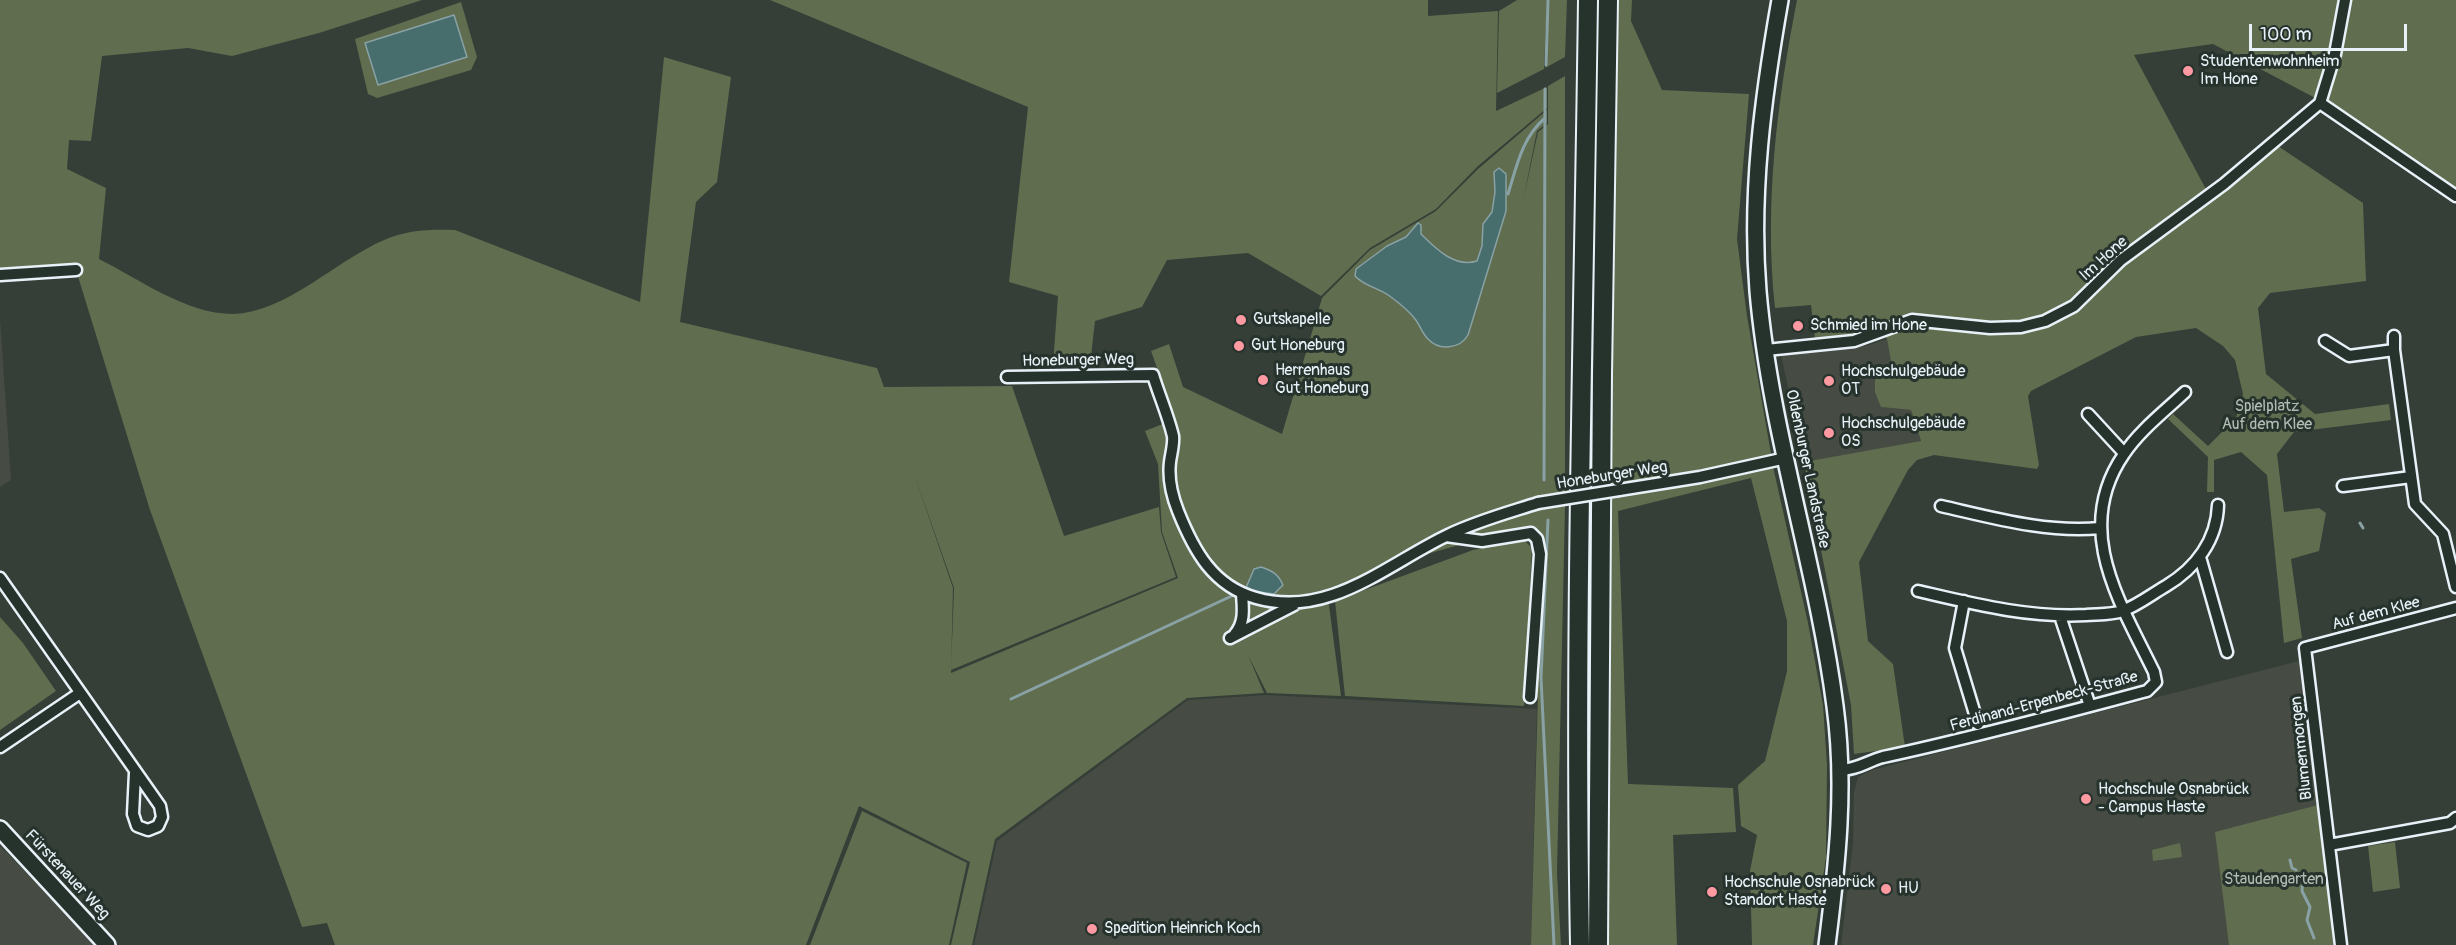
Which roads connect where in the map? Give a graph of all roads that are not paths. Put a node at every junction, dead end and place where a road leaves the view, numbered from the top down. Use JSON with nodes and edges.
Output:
{"nodes":[{"id":1,"x":1588,"y":0,"type":"edge"},
{"id":2,"x":1608,"y":0,"type":"edge"},
{"id":3,"x":1780,"y":0,"type":"edge"},
{"id":4,"x":2345,"y":0,"type":"edge"},
{"id":5,"x":2320,"y":103,"type":"junction"},
{"id":6,"x":2456,"y":195,"type":"edge"},
{"id":7,"x":76,"y":270,"type":"dead end"},
{"id":8,"x":0,"y":275,"type":"edge"},
{"id":9,"x":2394,"y":336,"type":"dead end"},
{"id":10,"x":2325,"y":341,"type":"dead end"},
{"id":11,"x":1766,"y":350,"type":"junction"},
{"id":12,"x":2394,"y":350,"type":"junction"},
{"id":13,"x":1007,"y":377,"type":"dead end"},
{"id":14,"x":2185,"y":392,"type":"dead end"},
{"id":15,"x":2088,"y":414,"type":"dead end"},
{"id":16,"x":2124,"y":453,"type":"junction"},
{"id":17,"x":1786,"y":458,"type":"junction"},
{"id":18,"x":2411,"y":477,"type":"junction"},
{"id":19,"x":2343,"y":486,"type":"dead end"},
{"id":20,"x":2218,"y":505,"type":"dead end"},
{"id":21,"x":1941,"y":506,"type":"dead end"},
{"id":22,"x":2100,"y":528,"type":"junction"},
{"id":23,"x":1446,"y":536,"type":"junction"},
{"id":24,"x":2200,"y":557,"type":"junction"},
{"id":25,"x":0,"y":578,"type":"edge"},
{"id":26,"x":2456,"y":587,"type":"edge"},
{"id":27,"x":1918,"y":591,"type":"dead end"},
{"id":28,"x":1239,"y":593,"type":"junction"},
{"id":29,"x":1964,"y":601,"type":"junction"},
{"id":30,"x":1298,"y":604,"type":"junction"},
{"id":31,"x":2456,"y":608,"type":"edge"},
{"id":32,"x":2124,"y":610,"type":"junction"},
{"id":33,"x":2060,"y":616,"type":"junction"},
{"id":34,"x":2227,"y":652,"type":"dead end"},
{"id":35,"x":2306,"y":652,"type":"joint"},
{"id":36,"x":80,"y":693,"type":"junction"},
{"id":37,"x":1530,"y":697,"type":"dead end"},
{"id":38,"x":2090,"y":706,"type":"junction"},
{"id":39,"x":1978,"y":724,"type":"dead end"},
{"id":40,"x":0,"y":747,"type":"edge"},
{"id":41,"x":1840,"y":770,"type":"junction"},
{"id":42,"x":135,"y":773,"type":"junction"},
{"id":43,"x":2456,"y":818,"type":"edge"},
{"id":44,"x":0,"y":829,"type":"edge"},
{"id":45,"x":2329,"y":845,"type":"junction"},
{"id":46,"x":107,"y":945,"type":"edge"},
{"id":47,"x":1580,"y":945,"type":"edge"},
{"id":48,"x":1598,"y":945,"type":"edge"},
{"id":49,"x":1827,"y":945,"type":"edge"},
{"id":50,"x":2341,"y":945,"type":"edge"}],
"edges":[{"from":1,"to":47,"type":"highway"},
{"from":2,"to":48,"type":"highway"},
{"from":3,"to":11,"type":"street","name":"Oldenburger Landstraße"},
{"from":4,"to":5,"type":"street"},
{"from":5,"to":6,"type":"street"},
{"from":5,"to":11,"type":"street","name":"Im Hone"},
{"from":7,"to":8,"type":"street"},
{"from":9,"to":12,"type":"street"},
{"from":10,"to":12,"type":"street"},
{"from":11,"to":17,"type":"street","name":"Oldenburger Landstraße"},
{"from":12,"to":18,"type":"street"},
{"from":13,"to":28,"type":"street","name":"Honeburger Weg"},
{"from":14,"to":16,"type":"street","name":"Ferdinand-Erpenbeck-Straße"},
{"from":15,"to":16,"type":"street"},
{"from":16,"to":22,"type":"street","name":"Ferdinand-Erpenbeck-Straße"},
{"from":17,"to":23,"type":"street","name":"Honeburger Weg","bridge":true},
{"from":17,"to":41,"type":"street","name":"Oldenburger Landstraße"},
{"from":18,"to":19,"type":"street"},
{"from":18,"to":26,"type":"street"},
{"from":20,"to":24,"type":"street"},
{"from":21,"to":22,"type":"street"},
{"from":22,"to":32,"type":"street","name":"Ferdinand-Erpenbeck-Straße"},
{"from":23,"to":30,"type":"street","name":"Honeburger Weg"},
{"from":23,"to":37,"type":"street"},
{"from":24,"to":32,"type":"street"},
{"from":24,"to":34,"type":"street"},
{"from":25,"to":36,"type":"street"},
{"from":27,"to":29,"type":"street"},
{"from":28,"to":30,"type":"street","name":"Honeburger Weg"},
{"from":28,"to":30,"type":"street","name":"Honeburger Weg"},
{"from":29,"to":33,"type":"street"},
{"from":29,"to":39,"type":"street"},
{"from":31,"to":35,"type":"street","name":"Auf dem Klee"},
{"from":32,"to":33,"type":"street"},
{"from":32,"to":38,"type":"street","name":"Ferdinand-Erpenbeck-Straße"},
{"from":33,"to":38,"type":"street"},
{"from":35,"to":45,"type":"street","name":"Blumenmorgen"},
{"from":36,"to":40,"type":"street"},
{"from":36,"to":42,"type":"street"},
{"from":38,"to":41,"type":"street","name":"Ferdinand-Erpenbeck-Straße"},
{"from":41,"to":49,"type":"street","name":"Oldenburger Landstraße"},
{"from":42,"to":42,"type":"street"},
{"from":43,"to":45,"type":"street"},
{"from":44,"to":46,"type":"street","name":"Fürstenauer Weg"},
{"from":45,"to":50,"type":"street","name":"Blumenmorgen"}]}
